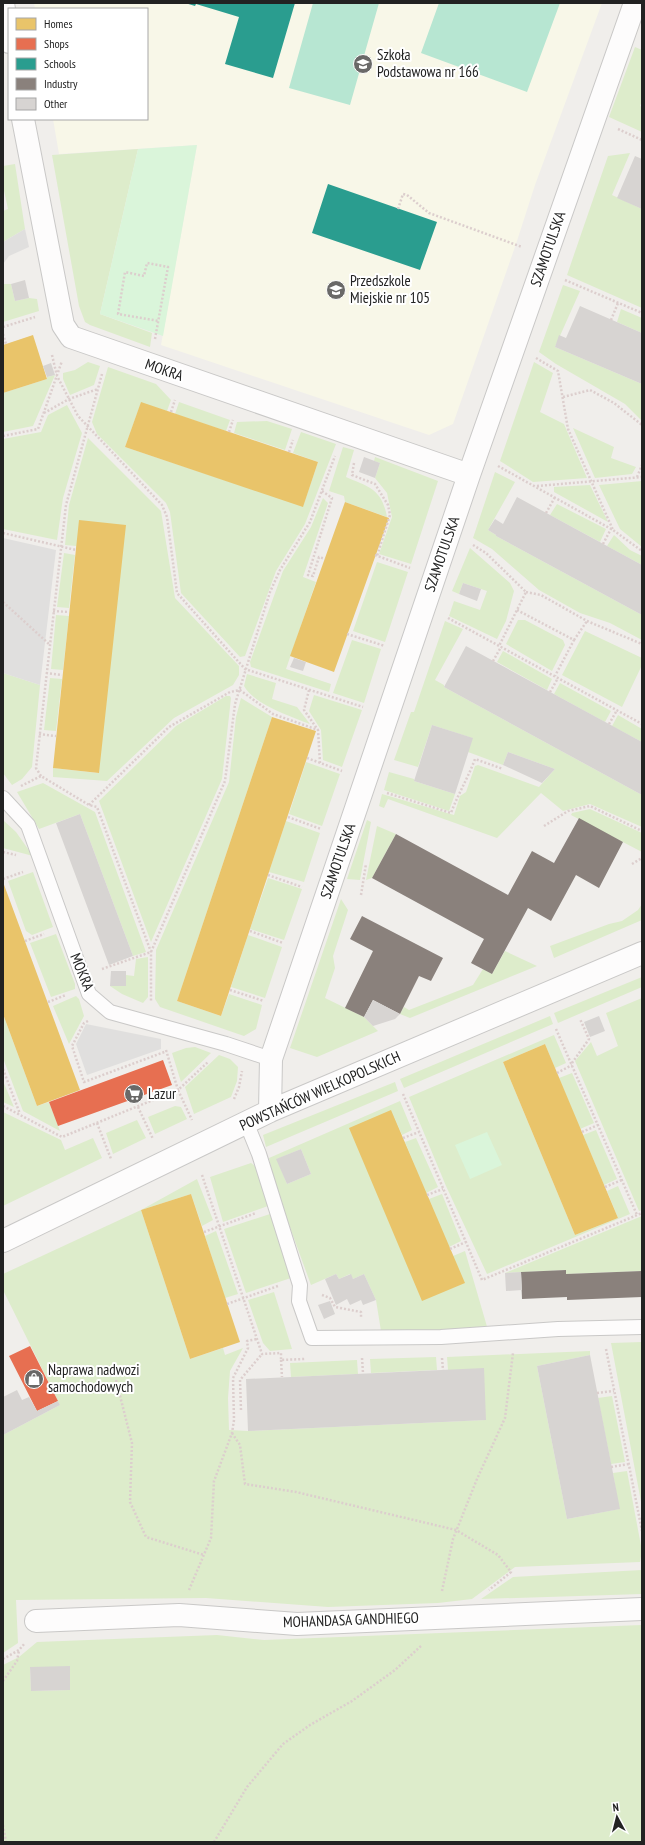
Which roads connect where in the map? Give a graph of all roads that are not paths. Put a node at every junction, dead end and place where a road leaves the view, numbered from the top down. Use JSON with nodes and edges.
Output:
{"nodes":[{"id":1,"x":3,"y":3,"type":"edge"},
{"id":2,"x":635,"y":3,"type":"edge"},
{"id":3,"x":8,"y":36,"type":"edge"},
{"id":4,"x":23,"y":120,"type":"edge"},
{"id":5,"x":469,"y":475,"type":"junction"},
{"id":6,"x":3,"y":798,"type":"edge"},
{"id":7,"x":642,"y":953,"type":"edge"},
{"id":8,"x":271,"y":1059,"type":"junction"},
{"id":9,"x":270,"y":1111,"type":"junction"},
{"id":10,"x":246,"y":1122,"type":"junction"},
{"id":11,"x":3,"y":1241,"type":"edge"},
{"id":12,"x":642,"y":1327,"type":"edge"},
{"id":13,"x":642,"y":1609,"type":"edge"},
{"id":14,"x":36,"y":1621,"type":"dead end"}],
"edges":[{"from":1,"to":3,"type":"street"},
{"from":2,"to":5,"type":"street","name":"SZAMOTULSKA"},
{"from":4,"to":5,"type":"street","name":"MOKRA"},
{"from":5,"to":8,"type":"street","name":"SZAMOTULSKA"},
{"from":6,"to":8,"type":"lane","name":"MOKRA"},
{"from":7,"to":9,"type":"street","name":"POWSTAŃCÓW WIELKOPOLSKICH"},
{"from":8,"to":9,"type":"street","name":"SZAMOTULSKA"},
{"from":9,"to":10,"type":"street","name":"POWSTAŃCÓW WIELKOPOLSKICH"},
{"from":10,"to":11,"type":"street","name":"POWSTAŃCÓW WIELKOPOLSKICH"},
{"from":10,"to":12,"type":"lane"},
{"from":13,"to":14,"type":"street","name":"MOHANDASA GANDHIEGO"}]}
